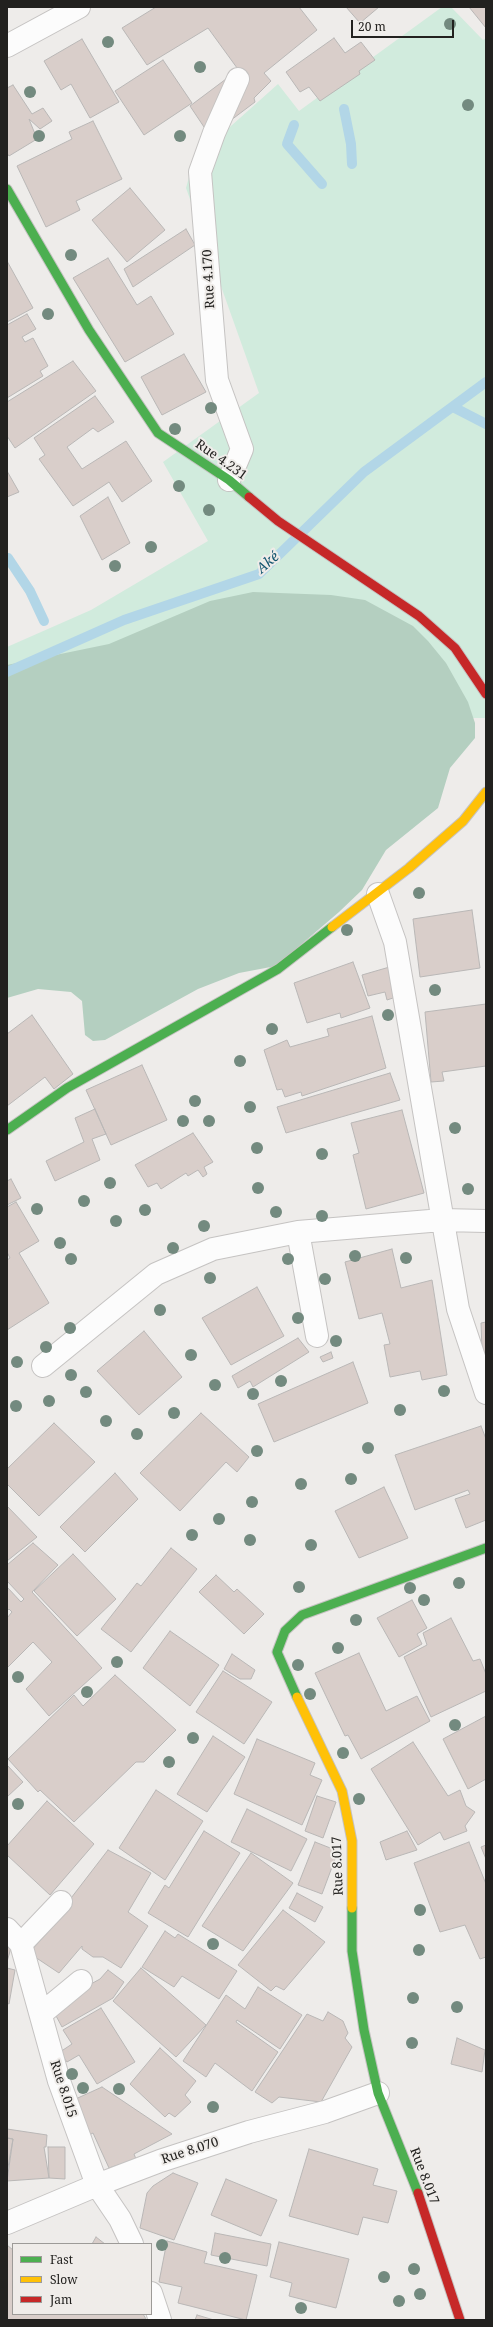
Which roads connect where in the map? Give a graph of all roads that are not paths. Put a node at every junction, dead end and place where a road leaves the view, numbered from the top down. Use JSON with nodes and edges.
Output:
{"nodes":[{"id":1,"x":79,"y":7,"type":"edge"},
{"id":2,"x":7,"y":46,"type":"edge"},
{"id":3,"x":238,"y":79,"type":"dead end"},
{"id":4,"x":7,"y":189,"type":"edge"},
{"id":5,"x":229,"y":480,"type":"junction"},
{"id":6,"x":486,"y":694,"type":"edge"},
{"id":7,"x":486,"y":792,"type":"edge"},
{"id":8,"x":378,"y":894,"type":"junction"},
{"id":9,"x":7,"y":1130,"type":"edge"},
{"id":10,"x":442,"y":1220,"type":"junction"},
{"id":11,"x":486,"y":1221,"type":"edge"},
{"id":12,"x":298,"y":1232,"type":"junction"},
{"id":13,"x":317,"y":1336,"type":"dead end"},
{"id":14,"x":43,"y":1366,"type":"dead end"},
{"id":15,"x":486,"y":1393,"type":"edge"},
{"id":16,"x":486,"y":1548,"type":"edge"},
{"id":17,"x":61,"y":1902,"type":"dead end"},
{"id":18,"x":14,"y":1937,"type":"edge"},
{"id":19,"x":81,"y":1981,"type":"dead end"},
{"id":20,"x":41,"y":2014,"type":"junction"},
{"id":21,"x":378,"y":2093,"type":"junction"},
{"id":22,"x":96,"y":2185,"type":"junction"},
{"id":23,"x":7,"y":2223,"type":"edge"},
{"id":24,"x":132,"y":2243,"type":"edge"},
{"id":25,"x":152,"y":2296,"type":"edge"},
{"id":26,"x":160,"y":2320,"type":"edge"},
{"id":27,"x":460,"y":2320,"type":"edge"}],
"edges":[{"from":1,"to":2,"type":"street"},
{"from":3,"to":5,"type":"street","name":"Rue 4.170"},
{"from":4,"to":5,"type":"street","name":"Rue 4.231"},
{"from":5,"to":6,"type":"street","name":"Rue 4.231"},
{"from":7,"to":8,"type":"street"},
{"from":8,"to":9,"type":"street"},
{"from":8,"to":10,"type":"street"},
{"from":10,"to":11,"type":"street"},
{"from":10,"to":12,"type":"street"},
{"from":10,"to":15,"type":"street"},
{"from":12,"to":13,"type":"street"},
{"from":12,"to":14,"type":"street"},
{"from":16,"to":21,"type":"street","name":"Rue 8.017"},
{"from":17,"to":18,"type":"street"},
{"from":18,"to":20,"type":"street","name":"Rue 8.015"},
{"from":19,"to":20,"type":"street"},
{"from":20,"to":22,"type":"street","name":"Rue 8.015"},
{"from":21,"to":22,"type":"street","name":"Rue 8.070"},
{"from":21,"to":27,"type":"street","name":"Rue 8.017"},
{"from":22,"to":23,"type":"street","name":"Rue 8.070"},
{"from":22,"to":24,"type":"street","name":"Rue 8.015"},
{"from":25,"to":26,"type":"street"}]}
